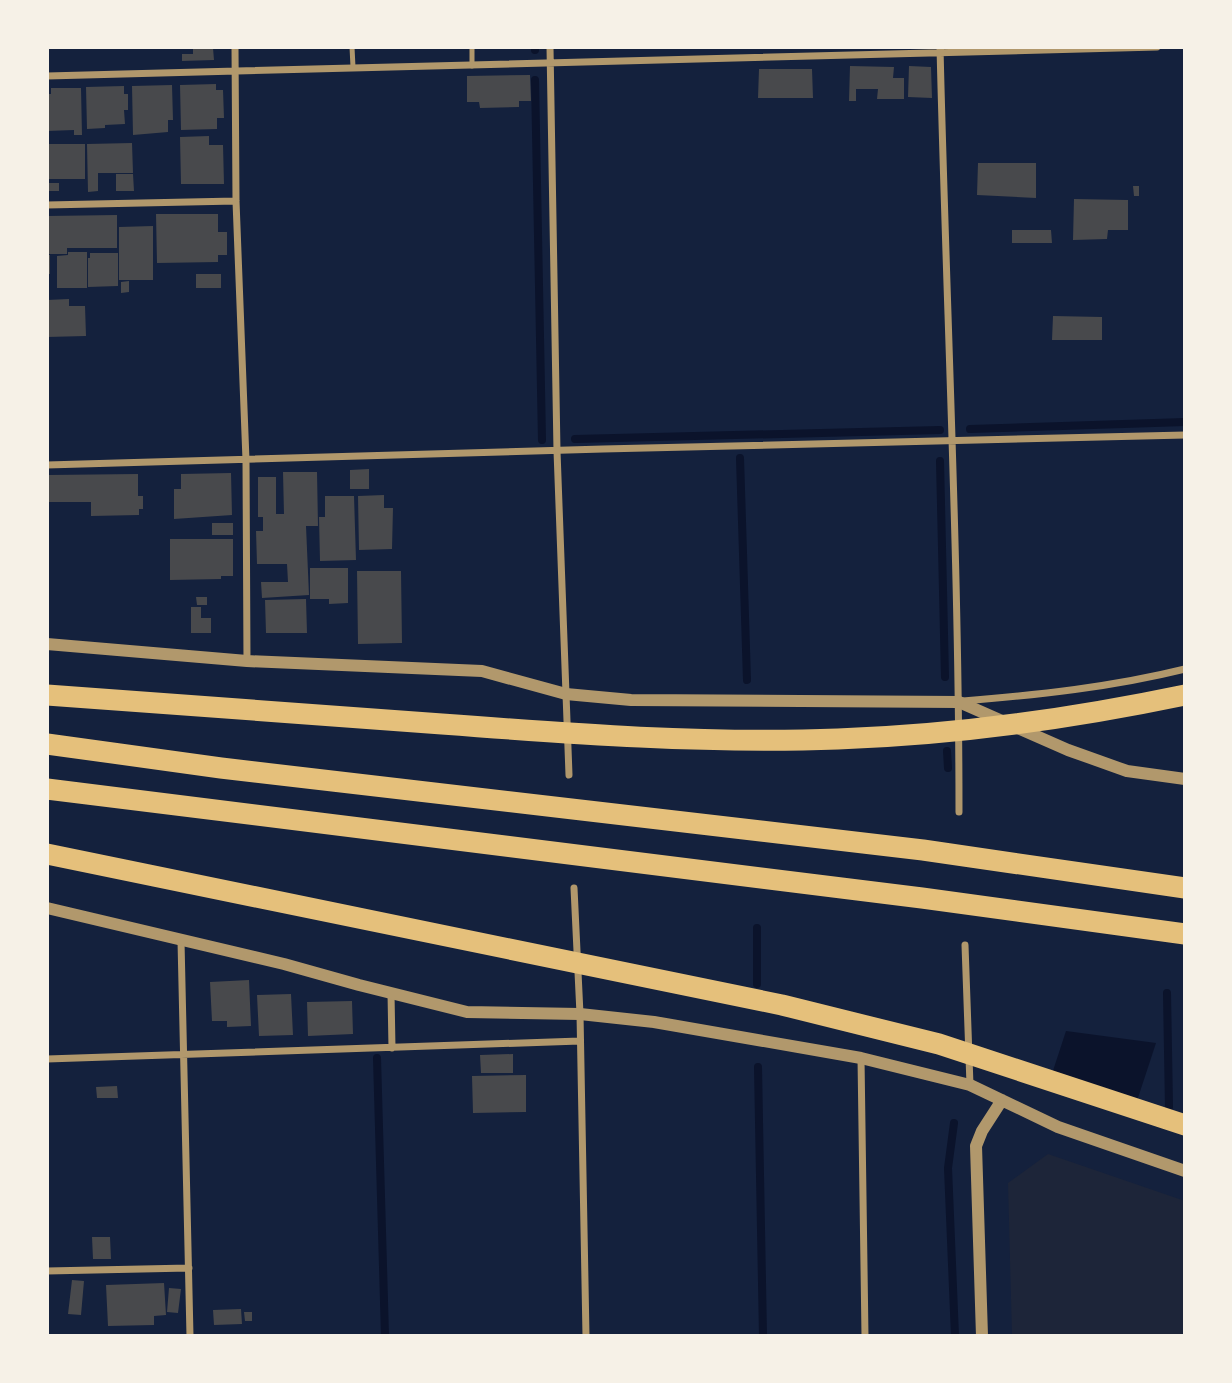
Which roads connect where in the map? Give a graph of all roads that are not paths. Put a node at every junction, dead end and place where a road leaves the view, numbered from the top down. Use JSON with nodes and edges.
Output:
{"nodes":[{"id":1,"x":234,"y":47,"type":"edge"},
{"id":2,"x":352,"y":47,"type":"edge"},
{"id":3,"x":472,"y":47,"type":"edge"},
{"id":4,"x":550,"y":47,"type":"edge"},
{"id":5,"x":1157,"y":47,"type":"edge"},
{"id":6,"x":940,"y":50,"type":"edge"},
{"id":7,"x":550,"y":64,"type":"junction"},
{"id":8,"x":472,"y":66,"type":"junction"},
{"id":9,"x":353,"y":67,"type":"junction"},
{"id":10,"x":235,"y":70,"type":"junction"},
{"id":11,"x":47,"y":76,"type":"edge"},
{"id":12,"x":236,"y":201,"type":"junction"},
{"id":13,"x":47,"y":205,"type":"edge"},
{"id":14,"x":1185,"y":435,"type":"edge"},
{"id":15,"x":953,"y":441,"type":"junction"},
{"id":16,"x":557,"y":451,"type":"junction"},
{"id":17,"x":246,"y":460,"type":"junction"},
{"id":18,"x":47,"y":465,"type":"edge"},
{"id":19,"x":47,"y":644,"type":"edge"},
{"id":20,"x":247,"y":661,"type":"junction"},
{"id":21,"x":1185,"y":669,"type":"edge"},
{"id":22,"x":566,"y":694,"type":"junction"},
{"id":23,"x":47,"y":695,"type":"edge"},
{"id":24,"x":1185,"y":695,"type":"edge"},
{"id":25,"x":959,"y":702,"type":"junction"},
{"id":26,"x":47,"y":744,"type":"edge"},
{"id":27,"x":569,"y":775,"type":"dead end"},
{"id":28,"x":1185,"y":779,"type":"edge"},
{"id":29,"x":47,"y":789,"type":"edge"},
{"id":30,"x":959,"y":812,"type":"dead end"},
{"id":31,"x":47,"y":854,"type":"edge"},
{"id":32,"x":574,"y":888,"type":"dead end"},
{"id":33,"x":1185,"y":888,"type":"edge"},
{"id":34,"x":47,"y":908,"type":"edge"},
{"id":35,"x":1185,"y":934,"type":"edge"},
{"id":36,"x":181,"y":941,"type":"junction"},
{"id":37,"x":965,"y":945,"type":"dead end"},
{"id":38,"x":391,"y":993,"type":"junction"},
{"id":39,"x":580,"y":1014,"type":"junction"},
{"id":40,"x":580,"y":1041,"type":"junction"},
{"id":41,"x":392,"y":1048,"type":"junction"},
{"id":42,"x":185,"y":1054,"type":"junction"},
{"id":43,"x":861,"y":1058,"type":"junction"},
{"id":44,"x":47,"y":1059,"type":"edge"},
{"id":45,"x":970,"y":1085,"type":"junction"},
{"id":46,"x":1002,"y":1100,"type":"junction"},
{"id":47,"x":1185,"y":1125,"type":"edge"},
{"id":48,"x":1185,"y":1171,"type":"edge"},
{"id":49,"x":189,"y":1268,"type":"junction"},
{"id":50,"x":47,"y":1272,"type":"edge"},
{"id":51,"x":190,"y":1336,"type":"edge"},
{"id":52,"x":586,"y":1336,"type":"edge"},
{"id":53,"x":865,"y":1336,"type":"edge"},
{"id":54,"x":982,"y":1336,"type":"edge"}],
"edges":[{"from":1,"to":10,"type":"street"},
{"from":2,"to":9,"type":"lane"},
{"from":3,"to":8,"type":"lane"},
{"from":4,"to":7,"type":"street"},
{"from":5,"to":6,"type":"street"},
{"from":6,"to":7,"type":"street"},
{"from":6,"to":15,"type":"street"},
{"from":7,"to":8,"type":"street"},
{"from":7,"to":16,"type":"street"},
{"from":8,"to":9,"type":"street"},
{"from":9,"to":10,"type":"street"},
{"from":10,"to":11,"type":"street"},
{"from":10,"to":12,"type":"street"},
{"from":12,"to":13,"type":"street"},
{"from":12,"to":17,"type":"street"},
{"from":14,"to":15,"type":"street"},
{"from":15,"to":16,"type":"street"},
{"from":15,"to":25,"type":"street"},
{"from":16,"to":17,"type":"street"},
{"from":16,"to":22,"type":"street"},
{"from":17,"to":18,"type":"street"},
{"from":17,"to":20,"type":"street"},
{"from":19,"to":20,"type":"street"},
{"from":20,"to":22,"type":"street"},
{"from":21,"to":25,"type":"street"},
{"from":22,"to":25,"type":"street"},
{"from":22,"to":27,"type":"street"},
{"from":23,"to":24,"type":"highway"},
{"from":25,"to":28,"type":"street"},
{"from":25,"to":30,"type":"street"},
{"from":26,"to":33,"type":"highway"},
{"from":29,"to":35,"type":"highway"},
{"from":31,"to":47,"type":"highway"},
{"from":32,"to":39,"type":"street"},
{"from":34,"to":36,"type":"street"},
{"from":36,"to":38,"type":"street"},
{"from":36,"to":42,"type":"street"},
{"from":37,"to":45,"type":"street"},
{"from":38,"to":39,"type":"street"},
{"from":38,"to":41,"type":"street"},
{"from":39,"to":40,"type":"street"},
{"from":39,"to":43,"type":"street"},
{"from":40,"to":41,"type":"street"},
{"from":40,"to":52,"type":"street"},
{"from":41,"to":42,"type":"street"},
{"from":42,"to":44,"type":"street"},
{"from":42,"to":49,"type":"street"},
{"from":43,"to":45,"type":"street"},
{"from":43,"to":53,"type":"street"},
{"from":45,"to":46,"type":"street"},
{"from":46,"to":48,"type":"street"},
{"from":46,"to":54,"type":"street"},
{"from":49,"to":50,"type":"street"},
{"from":49,"to":51,"type":"street"}]}
